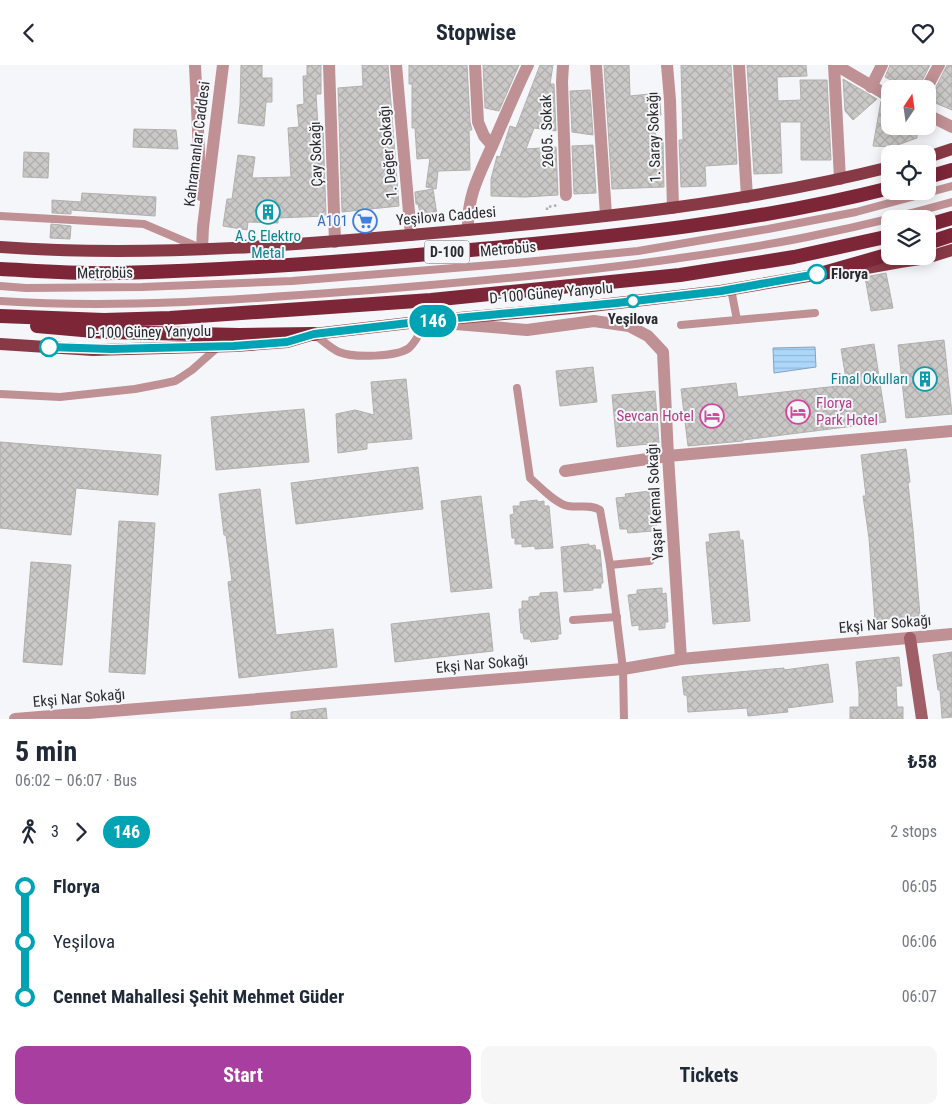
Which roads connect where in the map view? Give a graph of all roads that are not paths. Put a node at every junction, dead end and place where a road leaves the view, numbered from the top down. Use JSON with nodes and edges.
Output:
{"nodes":[{"id":1,"x":195,"y":65,"type":"edge"},
{"id":2,"x":223,"y":65,"type":"edge"},
{"id":3,"x":328,"y":65,"type":"edge"},
{"id":4,"x":396,"y":65,"type":"edge"},
{"id":5,"x":475,"y":65,"type":"edge"},
{"id":6,"x":528,"y":65,"type":"edge"},
{"id":7,"x":563,"y":65,"type":"edge"},
{"id":8,"x":596,"y":65,"type":"edge"},
{"id":9,"x":667,"y":65,"type":"edge"},
{"id":10,"x":739,"y":65,"type":"edge"},
{"id":11,"x":835,"y":65,"type":"edge"},
{"id":12,"x":882,"y":65,"type":"edge"},
{"id":13,"x":940,"y":65,"type":"edge"},
{"id":14,"x":931,"y":80,"type":"edge"},
{"id":15,"x":871,"y":87,"type":"junction"},
{"id":16,"x":881,"y":92,"type":"edge"},
{"id":17,"x":936,"y":119,"type":"edge"},
{"id":18,"x":952,"y":127,"type":"edge"},
{"id":19,"x":492,"y":145,"type":"junction"},
{"id":20,"x":952,"y":149,"type":"edge"},
{"id":21,"x":936,"y":154,"type":"edge"},
{"id":22,"x":881,"y":169,"type":"edge"},
{"id":23,"x":952,"y":170,"type":"edge"},
{"id":24,"x":936,"y":175,"type":"edge"},
{"id":25,"x":840,"y":179,"type":"junction"},
{"id":26,"x":952,"y":186,"type":"edge"},
{"id":27,"x":881,"y":190,"type":"edge"},
{"id":28,"x":566,"y":195,"type":"dead end"},
{"id":29,"x":747,"y":197,"type":"junction"},
{"id":30,"x":952,"y":202,"type":"edge"},
{"id":31,"x":673,"y":207,"type":"junction"},
{"id":32,"x":606,"y":215,"type":"junction"},
{"id":33,"x":0,"y":216,"type":"edge"},
{"id":34,"x":952,"y":218,"type":"edge"},
{"id":35,"x":936,"y":223,"type":"edge"},
{"id":36,"x":203,"y":227,"type":"junction"},
{"id":37,"x":468,"y":230,"type":"junction"},
{"id":38,"x":411,"y":235,"type":"junction"},
{"id":39,"x":952,"y":235,"type":"edge"},
{"id":40,"x":881,"y":238,"type":"edge"},
{"id":41,"x":936,"y":240,"type":"edge"},
{"id":42,"x":335,"y":242,"type":"junction"},
{"id":43,"x":0,"y":247,"type":"edge"},
{"id":44,"x":202,"y":249,"type":"junction"},
{"id":45,"x":952,"y":250,"type":"edge"},
{"id":46,"x":881,"y":257,"type":"edge"},
{"id":47,"x":0,"y":269,"type":"edge"},
{"id":48,"x":820,"y":274,"type":"junction"},
{"id":49,"x":0,"y":286,"type":"edge"},
{"id":50,"x":732,"y":289,"type":"junction"},
{"id":51,"x":0,"y":301,"type":"edge"},
{"id":52,"x":814,"y":313,"type":"dead end"},
{"id":53,"x":0,"y":317,"type":"edge"},
{"id":54,"x":737,"y":320,"type":"junction"},
{"id":55,"x":426,"y":321,"type":"junction"},
{"id":56,"x":681,"y":325,"type":"dead end"},
{"id":57,"x":314,"y":334,"type":"junction"},
{"id":58,"x":0,"y":344,"type":"edge"},
{"id":59,"x":219,"y":347,"type":"junction"},
{"id":60,"x":517,"y":388,"type":"dead end"},
{"id":61,"x":0,"y":394,"type":"edge"},
{"id":62,"x":952,"y":431,"type":"edge"},
{"id":63,"x":668,"y":456,"type":"junction"},
{"id":64,"x":566,"y":471,"type":"dead end"},
{"id":65,"x":650,"y":561,"type":"dead end"},
{"id":66,"x":610,"y":565,"type":"junction"},
{"id":67,"x":617,"y":617,"type":"junction"},
{"id":68,"x":573,"y":620,"type":"dead end"},
{"id":69,"x":952,"y":635,"type":"edge"},
{"id":70,"x":910,"y":638,"type":"junction"},
{"id":71,"x":681,"y":659,"type":"junction"},
{"id":72,"x":623,"y":669,"type":"junction"},
{"id":73,"x":15,"y":719,"type":"edge"},
{"id":74,"x":624,"y":719,"type":"edge"},
{"id":75,"x":922,"y":719,"type":"edge"}],
"edges":[{"from":1,"to":36,"type":"street"},
{"from":2,"to":36,"type":"street","name":"Kahramanlar Caddesi"},
{"from":3,"to":42,"type":"street","name":"Çay Sokağı"},
{"from":4,"to":38,"type":"street","name":"1. Değer Sokağı"},
{"from":5,"to":19,"type":"street"},
{"from":6,"to":19,"type":"street"},
{"from":7,"to":28,"type":"street","name":"2605. Sokak"},
{"from":8,"to":32,"type":"street"},
{"from":9,"to":31,"type":"street","name":"1. Saray Sokağı"},
{"from":10,"to":29,"type":"street"},
{"from":11,"to":15,"type":"street"},
{"from":11,"to":25,"type":"street"},
{"from":12,"to":15,"type":"street"},
{"from":13,"to":14,"type":"street"},
{"from":15,"to":16,"type":"street"},
{"from":17,"to":18,"type":"street"},
{"from":19,"to":37,"type":"street"},
{"from":20,"to":21,"type":"main road"},
{"from":22,"to":25,"type":"main road","name":"Yeşilova Caddesi"},
{"from":23,"to":24,"type":"highway"},
{"from":25,"to":29,"type":"main road","name":"Yeşilova Caddesi"},
{"from":26,"to":49,"type":"lane","name":"Metrobüs"},
{"from":27,"to":47,"type":"highway","number":"D-100"},
{"from":29,"to":31,"type":"main road","name":"Yeşilova Caddesi"},
{"from":30,"to":51,"type":"lane","name":"Metrobüs"},
{"from":31,"to":32,"type":"main road","name":"Yeşilova Caddesi"},
{"from":32,"to":37,"type":"main road","name":"Yeşilova Caddesi"},
{"from":33,"to":44,"type":"lane"},
{"from":34,"to":35,"type":"highway"},
{"from":36,"to":44,"type":"street"},
{"from":37,"to":38,"type":"main road","name":"Yeşilova Caddesi"},
{"from":38,"to":42,"type":"main road","name":"Yeşilova Caddesi"},
{"from":39,"to":41,"type":"highway"},
{"from":40,"to":53,"type":"highway"},
{"from":42,"to":44,"type":"main road","name":"Yeşilova Caddesi"},
{"from":43,"to":44,"type":"main road","name":"Yeşilova Caddesi"},
{"from":45,"to":48,"type":"main road","name":"D-100 Güney Yanyolu"},
{"from":46,"to":48,"type":"highway"},
{"from":48,"to":50,"type":"main road","name":"D-100 Güney Yanyolu"},
{"from":50,"to":54,"type":"lane"},
{"from":50,"to":55,"type":"main road","name":"D-100 Güney Yanyolu"},
{"from":52,"to":54,"type":"lane"},
{"from":53,"to":57,"type":"highway"},
{"from":54,"to":56,"type":"lane"},
{"from":55,"to":57,"type":"main road","name":"D-100 Güney Yanyolu"},
{"from":55,"to":57,"type":"lane"},
{"from":55,"to":63,"type":"street","name":"Yaşar Kemal Sokağı"},
{"from":57,"to":59,"type":"main road","name":"D-100 Güney Yanyolu"},
{"from":58,"to":59,"type":"main road","name":"D-100 Güney Yanyolu"},
{"from":59,"to":61,"type":"lane"},
{"from":60,"to":66,"type":"lane"},
{"from":62,"to":63,"type":"street"},
{"from":63,"to":64,"type":"street"},
{"from":63,"to":71,"type":"street","name":"Yaşar Kemal Sokağı"},
{"from":65,"to":66,"type":"lane"},
{"from":66,"to":67,"type":"lane"},
{"from":67,"to":68,"type":"lane"},
{"from":67,"to":72,"type":"lane"},
{"from":69,"to":70,"type":"street","name":"Ekşi Nar Sokağı"},
{"from":70,"to":71,"type":"street","name":"Ekşi Nar Sokağı"},
{"from":70,"to":75,"type":"main road"},
{"from":71,"to":72,"type":"street","name":"Ekşi Nar Sokağı"},
{"from":72,"to":73,"type":"street","name":"Ekşi Nar Sokağı"},
{"from":72,"to":74,"type":"lane"}]}
